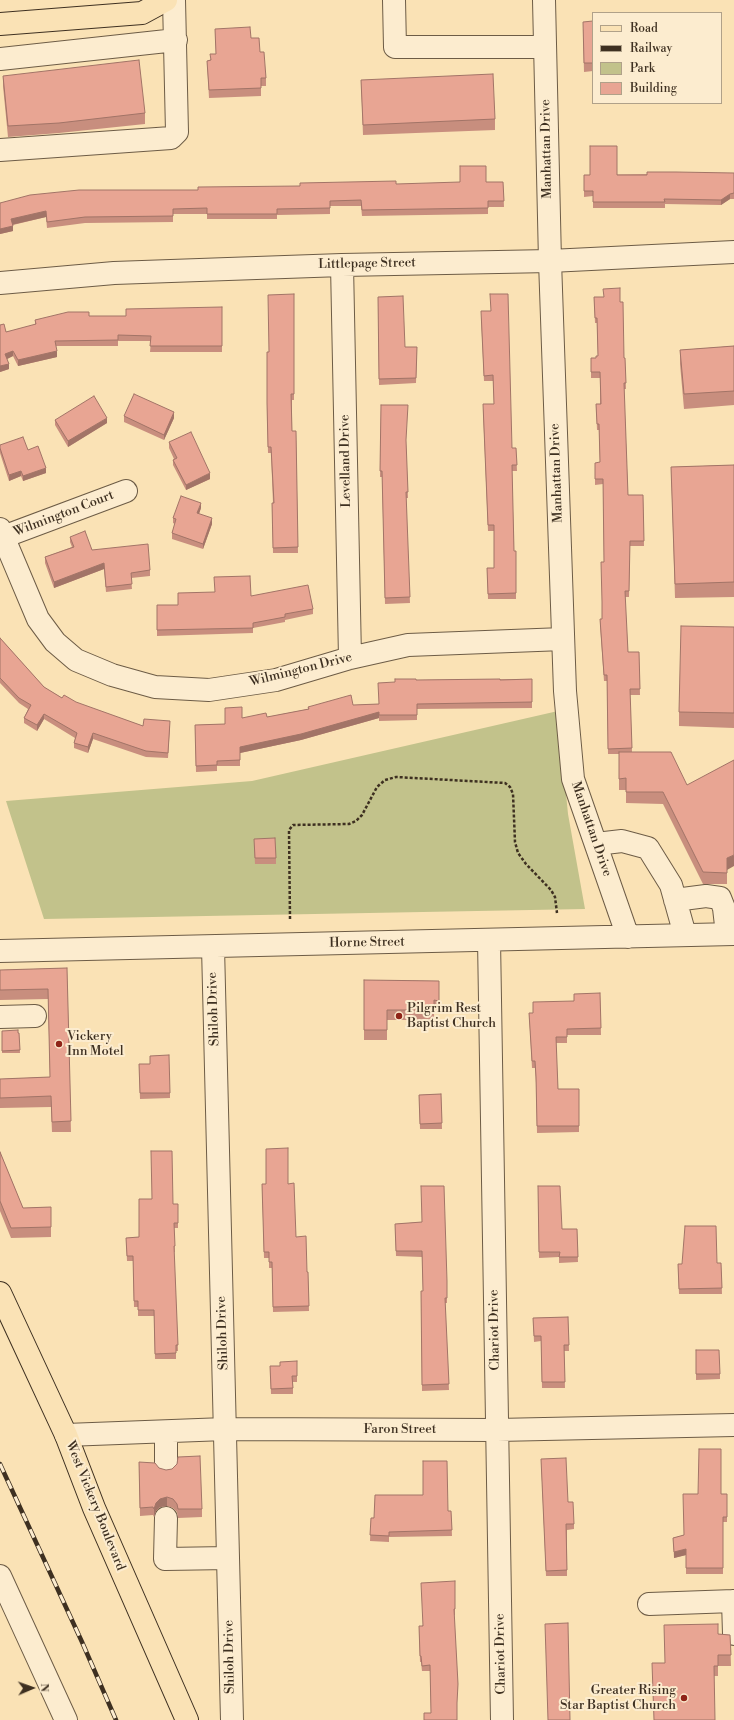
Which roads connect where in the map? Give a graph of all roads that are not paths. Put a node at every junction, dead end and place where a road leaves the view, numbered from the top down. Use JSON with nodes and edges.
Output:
{"nodes":[{"id":1,"x":166,"y":0,"type":"edge"},
{"id":2,"x":174,"y":0,"type":"edge"},
{"id":3,"x":394,"y":0,"type":"edge"},
{"id":4,"x":544,"y":0,"type":"edge"},
{"id":5,"x":0,"y":24,"type":"edge"},
{"id":6,"x":176,"y":40,"type":"junction"},
{"id":7,"x":545,"y":47,"type":"junction"},
{"id":8,"x":0,"y":59,"type":"edge"},
{"id":9,"x":0,"y":150,"type":"edge"},
{"id":10,"x":734,"y":252,"type":"edge"},
{"id":11,"x":550,"y":260,"type":"junction"},
{"id":12,"x":342,"y":265,"type":"junction"},
{"id":13,"x":0,"y":283,"type":"edge"},
{"id":14,"x":126,"y":491,"type":"dead end"},
{"id":15,"x":1,"y":533,"type":"edge"},
{"id":16,"x":563,"y":639,"type":"junction"},
{"id":17,"x":350,"y":658,"type":"junction"},
{"id":18,"x":596,"y":844,"type":"junction"},
{"id":19,"x":675,"y":900,"type":"junction"},
{"id":20,"x":730,"y":934,"type":"edge"},
{"id":21,"x":685,"y":935,"type":"junction"},
{"id":22,"x":628,"y":937,"type":"junction"},
{"id":23,"x":489,"y":940,"type":"junction"},
{"id":24,"x":1,"y":946,"type":"edge"},
{"id":25,"x":213,"y":946,"type":"junction"},
{"id":26,"x":35,"y":1016,"type":"dead end"},
{"id":27,"x":0,"y":1017,"type":"edge"},
{"id":28,"x":0,"y":1293,"type":"edge"},
{"id":29,"x":734,"y":1424,"type":"edge"},
{"id":30,"x":225,"y":1429,"type":"junction"},
{"id":31,"x":497,"y":1430,"type":"junction"},
{"id":32,"x":166,"y":1432,"type":"junction"},
{"id":33,"x":66,"y":1435,"type":"junction"},
{"id":34,"x":166,"y":1466,"type":"dead end"},
{"id":35,"x":166,"y":1518,"type":"dead end"},
{"id":36,"x":228,"y":1558,"type":"junction"},
{"id":37,"x":0,"y":1576,"type":"edge"},
{"id":38,"x":733,"y":1601,"type":"edge"},
{"id":39,"x":649,"y":1604,"type":"dead end"},
{"id":40,"x":734,"y":1634,"type":"edge"},
{"id":41,"x":66,"y":1720,"type":"edge"},
{"id":42,"x":187,"y":1720,"type":"edge"},
{"id":43,"x":232,"y":1720,"type":"edge"},
{"id":44,"x":502,"y":1720,"type":"edge"}],
"edges":[{"from":1,"to":5,"type":"main road"},
{"from":2,"to":6,"type":"street"},
{"from":3,"to":7,"type":"street"},
{"from":4,"to":7,"type":"street","name":"Manhattan Drive"},
{"from":6,"to":8,"type":"street"},
{"from":6,"to":9,"type":"street"},
{"from":7,"to":11,"type":"street","name":"Manhattan Drive"},
{"from":10,"to":11,"type":"street","name":"Littlepage Street"},
{"from":11,"to":12,"type":"street","name":"Littlepage Street"},
{"from":11,"to":16,"type":"street","name":"Manhattan Drive"},
{"from":12,"to":13,"type":"street","name":"Littlepage Street"},
{"from":12,"to":17,"type":"street","name":"Levelland Drive"},
{"from":14,"to":15,"type":"street","name":"Wilmington Court"},
{"from":15,"to":17,"type":"street","name":"Wilmington Drive"},
{"from":16,"to":17,"type":"street","name":"Wilmington Drive"},
{"from":16,"to":18,"type":"street","name":"Manhattan Drive"},
{"from":18,"to":19,"type":"street"},
{"from":18,"to":22,"type":"street","name":"Manhattan Drive"},
{"from":19,"to":20,"type":"street"},
{"from":19,"to":21,"type":"street"},
{"from":20,"to":21,"type":"street","name":"Horne Street"},
{"from":21,"to":22,"type":"street","name":"Horne Street"},
{"from":22,"to":23,"type":"street","name":"Horne Street"},
{"from":23,"to":25,"type":"street","name":"Horne Street"},
{"from":23,"to":31,"type":"street","name":"Chariot Drive"},
{"from":24,"to":25,"type":"street","name":"Horne Street"},
{"from":25,"to":30,"type":"street","name":"Shiloh Drive"},
{"from":26,"to":27,"type":"street"},
{"from":28,"to":33,"type":"main road","name":"West Vickery Boulevard"},
{"from":29,"to":31,"type":"street","name":"Faron Street"},
{"from":30,"to":31,"type":"street","name":"Faron Street"},
{"from":30,"to":32,"type":"street","name":"Faron Street"},
{"from":30,"to":36,"type":"street","name":"Shiloh Drive"},
{"from":31,"to":44,"type":"street","name":"Chariot Drive"},
{"from":32,"to":33,"type":"street","name":"Faron Street"},
{"from":32,"to":34,"type":"street"},
{"from":33,"to":42,"type":"main road","name":"West Vickery Boulevard"},
{"from":35,"to":36,"type":"street"},
{"from":36,"to":43,"type":"street","name":"Shiloh Drive"},
{"from":37,"to":41,"type":"street"},
{"from":38,"to":39,"type":"street"},
{"from":38,"to":40,"type":"street"}]}
